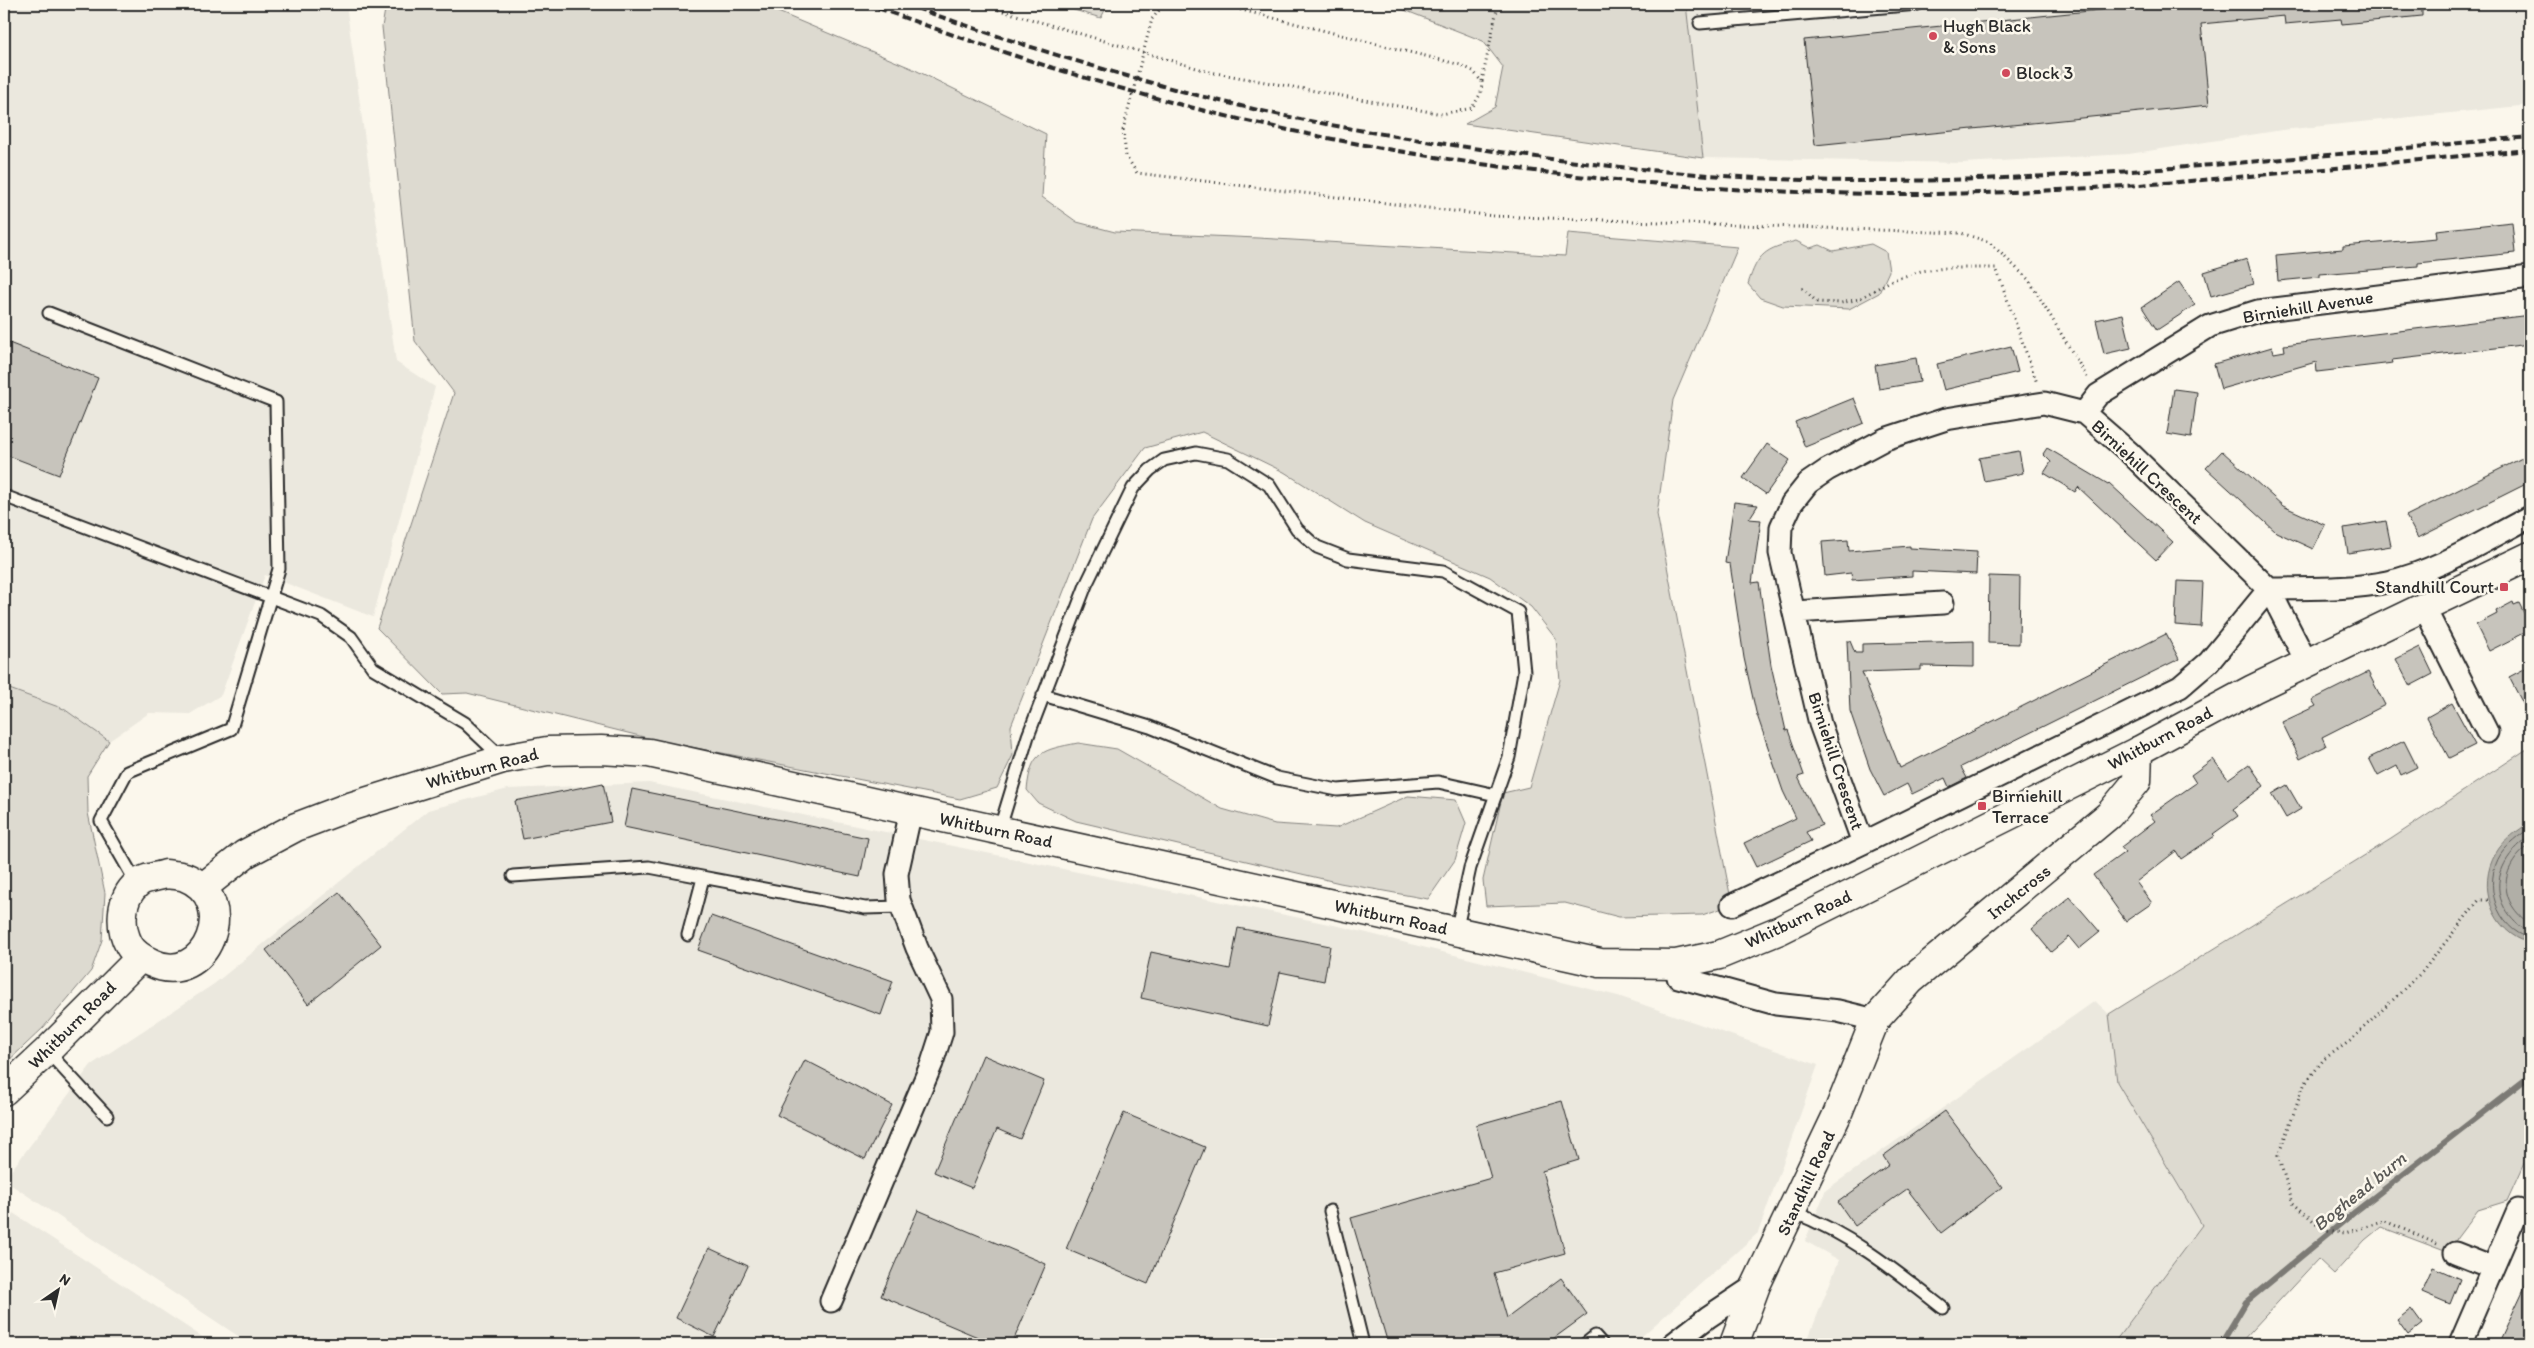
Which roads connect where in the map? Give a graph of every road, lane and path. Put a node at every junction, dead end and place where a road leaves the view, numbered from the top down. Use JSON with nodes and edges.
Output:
{"nodes":[{"id":1,"x":979,"y":4,"type":"edge"},
{"id":2,"x":1164,"y":4,"type":"edge"},
{"id":3,"x":1218,"y":4,"type":"edge"},
{"id":4,"x":1498,"y":4,"type":"edge"},
{"id":5,"x":1918,"y":4,"type":"edge"},
{"id":6,"x":1807,"y":8,"type":"edge"},
{"id":7,"x":1700,"y":23,"type":"dead end"},
{"id":8,"x":1482,"y":82,"type":"junction"},
{"id":9,"x":2530,"y":278,"type":"edge"},
{"id":10,"x":1802,"y":288,"type":"dead end"},
{"id":11,"x":49,"y":313,"type":"dead end"},
{"id":12,"x":2098,"y":395,"type":"junction"},
{"id":13,"x":2044,"y":403,"type":"junction"},
{"id":14,"x":2084,"y":412,"type":"junction"},
{"id":15,"x":4,"y":496,"type":"edge"},
{"id":16,"x":2530,"y":517,"type":"edge"},
{"id":17,"x":2530,"y":556,"type":"edge"},
{"id":18,"x":2269,"y":589,"type":"junction"},
{"id":19,"x":272,"y":597,"type":"junction"},
{"id":20,"x":1943,"y":604,"type":"dead end"},
{"id":21,"x":2423,"y":605,"type":"junction"},
{"id":22,"x":1794,"y":612,"type":"junction"},
{"id":23,"x":2307,"y":663,"type":"junction"},
{"id":24,"x":1043,"y":695,"type":"junction"},
{"id":25,"x":2487,"y":732,"type":"dead end"},
{"id":26,"x":2138,"y":751,"type":"junction"},
{"id":27,"x":503,"y":759,"type":"junction"},
{"id":28,"x":1496,"y":795,"type":"junction"},
{"id":29,"x":911,"y":811,"type":"junction"},
{"id":30,"x":999,"y":831,"type":"junction"},
{"id":31,"x":1864,"y":844,"type":"junction"},
{"id":32,"x":513,"y":876,"type":"dead end"},
{"id":33,"x":703,"y":878,"type":"junction"},
{"id":34,"x":137,"y":884,"type":"junction"},
{"id":35,"x":202,"y":888,"type":"junction"},
{"id":36,"x":2489,"y":900,"type":"dead end"},
{"id":37,"x":1732,"y":905,"type":"dead end"},
{"id":38,"x":901,"y":907,"type":"junction"},
{"id":39,"x":1456,"y":932,"type":"junction"},
{"id":40,"x":688,"y":936,"type":"dead end"},
{"id":41,"x":140,"y":958,"type":"junction"},
{"id":42,"x":1676,"y":964,"type":"junction"},
{"id":43,"x":1875,"y":1020,"type":"junction"},
{"id":44,"x":47,"y":1051,"type":"junction"},
{"id":45,"x":4,"y":1091,"type":"edge"},
{"id":46,"x":107,"y":1116,"type":"dead end"},
{"id":47,"x":2518,"y":1210,"type":"dead end"},
{"id":48,"x":1330,"y":1211,"type":"dead end"},
{"id":49,"x":1793,"y":1212,"type":"junction"},
{"id":50,"x":2456,"y":1253,"type":"joint"},
{"id":51,"x":2493,"y":1268,"type":"junction"},
{"id":52,"x":1756,"y":1285,"type":"junction"},
{"id":53,"x":831,"y":1301,"type":"dead end"},
{"id":54,"x":1943,"y":1308,"type":"dead end"},
{"id":55,"x":1363,"y":1344,"type":"edge"},
{"id":56,"x":1585,"y":1344,"type":"edge"},
{"id":57,"x":1602,"y":1344,"type":"edge"},
{"id":58,"x":1673,"y":1344,"type":"edge"},
{"id":59,"x":1734,"y":1344,"type":"edge"},
{"id":60,"x":2460,"y":1344,"type":"edge"}],
"edges":[{"from":1,"to":8,"type":"path"},
{"from":2,"to":12,"type":"path","bridge":true},
{"from":3,"to":8,"type":"path"},
{"from":4,"to":8,"type":"path"},
{"from":5,"to":6,"type":"lane"},
{"from":6,"to":7,"type":"lane"},
{"from":9,"to":12,"type":"street","name":"Birniehill Avenue"},
{"from":10,"to":13,"type":"path"},
{"from":11,"to":19,"type":"lane"},
{"from":12,"to":14,"type":"street","name":"Birniehill Avenue"},
{"from":13,"to":14,"type":"street","name":"Birniehill Crescent"},
{"from":13,"to":22,"type":"street","name":"Birniehill Crescent"},
{"from":14,"to":18,"type":"street","name":"Birniehill Crescent"},
{"from":15,"to":19,"type":"lane"},
{"from":16,"to":18,"type":"street"},
{"from":17,"to":21,"type":"main road","name":"Whitburn Road"},
{"from":18,"to":23,"type":"street","name":"Birniehill Crescent"},
{"from":18,"to":31,"type":"street"},
{"from":19,"to":27,"type":"lane"},
{"from":19,"to":34,"type":"lane"},
{"from":20,"to":22,"type":"street"},
{"from":21,"to":23,"type":"main road","name":"Whitburn Road"},
{"from":21,"to":25,"type":"street"},
{"from":22,"to":31,"type":"street","name":"Birniehill Crescent"},
{"from":23,"to":26,"type":"main road","name":"Whitburn Road"},
{"from":24,"to":28,"type":"lane"},
{"from":24,"to":28,"type":"lane"},
{"from":24,"to":30,"type":"lane"},
{"from":26,"to":42,"type":"main road","name":"Whitburn Road"},
{"from":26,"to":43,"type":"main road","name":"Inchcross"},
{"from":27,"to":29,"type":"main road","name":"Whitburn Road"},
{"from":27,"to":35,"type":"main road","name":"Whitburn Road"},
{"from":28,"to":39,"type":"lane"},
{"from":29,"to":30,"type":"main road","name":"Whitburn Road"},
{"from":29,"to":38,"type":"street"},
{"from":30,"to":39,"type":"main road","name":"Whitburn Road"},
{"from":31,"to":37,"type":"street"},
{"from":32,"to":33,"type":"lane"},
{"from":33,"to":38,"type":"lane"},
{"from":33,"to":40,"type":"lane"},
{"from":34,"to":35,"type":"main road"},
{"from":34,"to":41,"type":"main road"},
{"from":35,"to":41,"type":"main road"},
{"from":36,"to":50,"type":"path"},
{"from":38,"to":53,"type":"street"},
{"from":39,"to":42,"type":"main road","name":"Whitburn Road"},
{"from":41,"to":44,"type":"main road","name":"Whitburn Road"},
{"from":42,"to":43,"type":"street"},
{"from":43,"to":49,"type":"main road","name":"Standhill Road"},
{"from":44,"to":45,"type":"main road","name":"Whitburn Road"},
{"from":44,"to":46,"type":"lane"},
{"from":47,"to":51,"type":"street"},
{"from":48,"to":55,"type":"lane"},
{"from":49,"to":52,"type":"main road","name":"Standhill Road"},
{"from":49,"to":54,"type":"lane"},
{"from":50,"to":51,"type":"street"},
{"from":51,"to":60,"type":"street"},
{"from":52,"to":58,"type":"street"},
{"from":52,"to":59,"type":"main road","name":"Standhill Road"},
{"from":56,"to":57,"type":"lane"}]}
